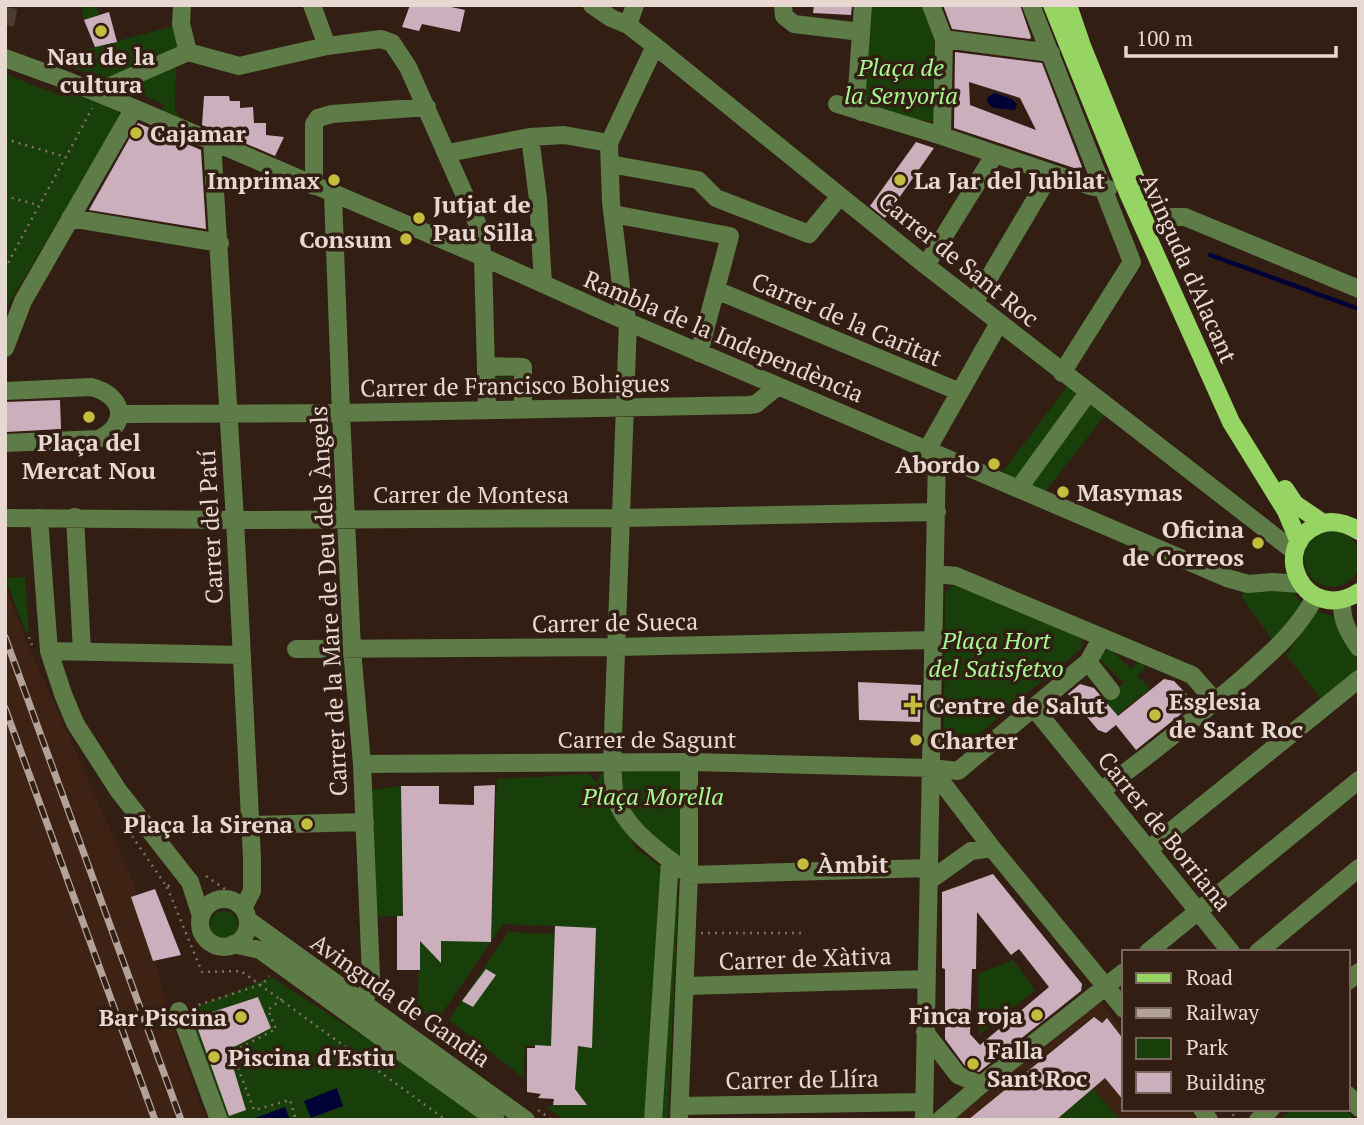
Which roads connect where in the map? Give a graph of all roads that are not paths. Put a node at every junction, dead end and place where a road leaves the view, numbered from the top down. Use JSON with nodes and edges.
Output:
{"nodes":[{"id":1,"x":182,"y":5,"type":"edge"},
{"id":2,"x":312,"y":5,"type":"edge"},
{"id":3,"x":592,"y":5,"type":"edge"},
{"id":4,"x":635,"y":5,"type":"edge"},
{"id":5,"x":783,"y":5,"type":"edge"},
{"id":6,"x":863,"y":5,"type":"edge"},
{"id":7,"x":931,"y":5,"type":"edge"},
{"id":8,"x":1031,"y":5,"type":"edge"},
{"id":9,"x":1052,"y":5,"type":"edge"},
{"id":10,"x":1068,"y":5,"type":"edge"},
{"id":11,"x":628,"y":25,"type":"junction"},
{"id":12,"x":861,"y":32,"type":"junction"},
{"id":13,"x":944,"y":39,"type":"junction"},
{"id":14,"x":327,"y":46,"type":"junction"},
{"id":15,"x":655,"y":46,"type":"junction"},
{"id":16,"x":188,"y":52,"type":"junction"},
{"id":17,"x":1051,"y":53,"type":"junction"},
{"id":18,"x":5,"y":58,"type":"edge"},
{"id":19,"x":98,"y":96,"type":"road end"},
{"id":20,"x":837,"y":104,"type":"dead end"},
{"id":21,"x":427,"y":107,"type":"junction"},
{"id":22,"x":134,"y":108,"type":"junction"},
{"id":23,"x":861,"y":112,"type":"junction"},
{"id":24,"x":942,"y":136,"type":"junction"},
{"id":25,"x":530,"y":137,"type":"junction"},
{"id":26,"x":212,"y":141,"type":"junction"},
{"id":27,"x":609,"y":143,"type":"junction"},
{"id":28,"x":448,"y":153,"type":"junction"},
{"id":29,"x":995,"y":154,"type":"junction"},
{"id":30,"x":610,"y":164,"type":"junction"},
{"id":31,"x":1051,"y":173,"type":"junction"},
{"id":32,"x":314,"y":186,"type":"junction"},
{"id":33,"x":1101,"y":187,"type":"junction"},
{"id":34,"x":1128,"y":193,"type":"junction"},
{"id":35,"x":333,"y":194,"type":"junction"},
{"id":36,"x":840,"y":196,"type":"junction"},
{"id":37,"x":613,"y":214,"type":"junction"},
{"id":38,"x":70,"y":218,"type":"junction"},
{"id":39,"x":1153,"y":222,"type":"junction"},
{"id":40,"x":220,"y":243,"type":"junction"},
{"id":41,"x":483,"y":257,"type":"junction"},
{"id":42,"x":926,"y":265,"type":"junction"},
{"id":43,"x":543,"y":284,"type":"junction"},
{"id":44,"x":1359,"y":289,"type":"edge"},
{"id":45,"x":716,"y":290,"type":"junction"},
{"id":46,"x":974,"y":303,"type":"junction"},
{"id":47,"x":628,"y":322,"type":"junction"},
{"id":48,"x":999,"y":323,"type":"junction"},
{"id":49,"x":5,"y":348,"type":"edge"},
{"id":50,"x":699,"y":352,"type":"junction"},
{"id":51,"x":486,"y":366,"type":"junction"},
{"id":52,"x":1062,"y":373,"type":"junction"},
{"id":53,"x":778,"y":386,"type":"junction"},
{"id":54,"x":5,"y":391,"type":"edge"},
{"id":55,"x":960,"y":392,"type":"junction"},
{"id":56,"x":1088,"y":393,"type":"junction"},
{"id":57,"x":625,"y":408,"type":"junction"},
{"id":58,"x":487,"y":409,"type":"junction"},
{"id":59,"x":523,"y":409,"type":"junction"},
{"id":60,"x":228,"y":413,"type":"junction"},
{"id":61,"x":341,"y":413,"type":"junction"},
{"id":62,"x":120,"y":414,"type":"junction"},
{"id":63,"x":5,"y":443,"type":"edge"},
{"id":64,"x":932,"y":452,"type":"junction"},
{"id":65,"x":1019,"y":488,"type":"junction"},
{"id":66,"x":937,"y":512,"type":"junction"},
{"id":67,"x":75,"y":517,"type":"junction"},
{"id":68,"x":5,"y":518,"type":"edge"},
{"id":69,"x":39,"y":518,"type":"junction"},
{"id":70,"x":622,"y":518,"type":"junction"},
{"id":71,"x":235,"y":520,"type":"junction"},
{"id":72,"x":347,"y":520,"type":"junction"},
{"id":73,"x":1323,"y":523,"type":"junction"},
{"id":74,"x":1359,"y":531,"type":"edge"},
{"id":75,"x":1297,"y":547,"type":"junction"},
{"id":76,"x":936,"y":574,"type":"junction"},
{"id":77,"x":1301,"y":584,"type":"junction"},
{"id":78,"x":1315,"y":597,"type":"junction"},
{"id":79,"x":1352,"y":599,"type":"edge"},
{"id":80,"x":1101,"y":639,"type":"junction"},
{"id":81,"x":934,"y":640,"type":"junction"},
{"id":82,"x":617,"y":647,"type":"junction"},
{"id":83,"x":1359,"y":648,"type":"edge"},
{"id":84,"x":296,"y":649,"type":"dead end"},
{"id":85,"x":352,"y":649,"type":"junction"},
{"id":86,"x":49,"y":651,"type":"junction"},
{"id":87,"x":82,"y":652,"type":"junction"},
{"id":88,"x":242,"y":655,"type":"junction"},
{"id":89,"x":1088,"y":662,"type":"junction"},
{"id":90,"x":1359,"y":679,"type":"edge"},
{"id":91,"x":1111,"y":691,"type":"dead end"},
{"id":92,"x":1216,"y":702,"type":"junction"},
{"id":93,"x":1034,"y":708,"type":"junction"},
{"id":94,"x":688,"y":762,"type":"junction"},
{"id":95,"x":612,"y":763,"type":"junction"},
{"id":96,"x":362,"y":764,"type":"junction"},
{"id":97,"x":932,"y":768,"type":"junction"},
{"id":98,"x":1359,"y":780,"type":"edge"},
{"id":99,"x":1101,"y":791,"type":"junction"},
{"id":100,"x":365,"y":822,"type":"junction"},
{"id":101,"x":250,"y":825,"type":"junction"},
{"id":102,"x":992,"y":848,"type":"junction"},
{"id":103,"x":1149,"y":849,"type":"junction"},
{"id":104,"x":670,"y":860,"type":"junction"},
{"id":105,"x":1359,"y":868,"type":"edge"},
{"id":106,"x":929,"y":874,"type":"junction"},
{"id":107,"x":689,"y":875,"type":"junction"},
{"id":108,"x":190,"y":882,"type":"junction"},
{"id":109,"x":222,"y":899,"type":"junction"},
{"id":110,"x":1198,"y":911,"type":"junction"},
{"id":111,"x":246,"y":914,"type":"junction"},
{"id":112,"x":201,"y":916,"type":"junction"},
{"id":113,"x":233,"y":944,"type":"junction"},
{"id":114,"x":1151,"y":950,"type":"edge"},
{"id":115,"x":1229,"y":950,"type":"edge"},
{"id":116,"x":1260,"y":950,"type":"edge"},
{"id":117,"x":1122,"y":974,"type":"edge"},
{"id":118,"x":927,"y":979,"type":"junction"},
{"id":119,"x":685,"y":986,"type":"junction"},
{"id":120,"x":1107,"y":986,"type":"junction"},
{"id":121,"x":364,"y":1004,"type":"junction"},
{"id":122,"x":1122,"y":1006,"type":"edge"},
{"id":123,"x":179,"y":1011,"type":"road end"},
{"id":124,"x":925,"y":1032,"type":"junction"},
{"id":125,"x":981,"y":1085,"type":"junction"},
{"id":126,"x":924,"y":1111,"type":"edge"},
{"id":127,"x":680,"y":1113,"type":"edge"},
{"id":128,"x":219,"y":1120,"type":"edge"},
{"id":129,"x":496,"y":1120,"type":"edge"},
{"id":130,"x":526,"y":1120,"type":"edge"},
{"id":131,"x":653,"y":1120,"type":"edge"},
{"id":132,"x":940,"y":1120,"type":"edge"}],
"edges":[{"from":1,"to":16,"type":"street"},
{"from":2,"to":14,"type":"street"},
{"from":3,"to":11,"type":"street","name":"Carrer de Sant Roc"},
{"from":4,"to":11,"type":"street"},
{"from":5,"to":12,"type":"street"},
{"from":6,"to":12,"type":"street"},
{"from":7,"to":13,"type":"street"},
{"from":8,"to":17,"type":"street","name":"Avinguda d'Alacant"},
{"from":9,"to":34,"type":"main road","name":"Avinguda d'Alacant"},
{"from":10,"to":39,"type":"main road","name":"Avinguda d'Alacant"},
{"from":11,"to":15,"type":"street","name":"Carrer de Sant Roc"},
{"from":12,"to":23,"type":"street"},
{"from":13,"to":17,"type":"street"},
{"from":13,"to":24,"type":"street"},
{"from":14,"to":16,"type":"street"},
{"from":14,"to":21,"type":"street"},
{"from":15,"to":27,"type":"street"},
{"from":15,"to":36,"type":"street","name":"Carrer de Sant Roc"},
{"from":16,"to":19,"type":"street"},
{"from":17,"to":33,"type":"street","name":"Avinguda d'Alacant"},
{"from":18,"to":22,"type":"street","name":"Rambla de la Independència"},
{"from":20,"to":23,"type":"street"},
{"from":21,"to":28,"type":"street"},
{"from":21,"to":32,"type":"street"},
{"from":22,"to":26,"type":"street","name":"Rambla de la Independència"},
{"from":22,"to":38,"type":"street"},
{"from":23,"to":24,"type":"street"},
{"from":24,"to":29,"type":"street"},
{"from":25,"to":27,"type":"street"},
{"from":25,"to":28,"type":"street"},
{"from":25,"to":43,"type":"street"},
{"from":26,"to":32,"type":"street","name":"Rambla de la Independència"},
{"from":26,"to":40,"type":"street","name":"Carrer del Patí"},
{"from":27,"to":30,"type":"street"},
{"from":28,"to":41,"type":"street"},
{"from":29,"to":31,"type":"street"},
{"from":29,"to":42,"type":"street"},
{"from":30,"to":36,"type":"street"},
{"from":30,"to":37,"type":"street"},
{"from":31,"to":33,"type":"street"},
{"from":31,"to":46,"type":"street"},
{"from":32,"to":35,"type":"street","name":"Rambla de la Independència"},
{"from":33,"to":34,"type":"street"},
{"from":33,"to":52,"type":"street","name":"Avinguda d'Alacant"},
{"from":34,"to":75,"type":"main road","name":"Avinguda d'Alacant"},
{"from":35,"to":41,"type":"street","name":"Rambla de la Independència"},
{"from":35,"to":61,"type":"street","name":"Carrer de la Mare de Deu dels Àngels"},
{"from":36,"to":42,"type":"street","name":"Carrer de Sant Roc"},
{"from":37,"to":45,"type":"street","name":"Carrer de la Caritat"},
{"from":37,"to":47,"type":"street"},
{"from":38,"to":40,"type":"street"},
{"from":38,"to":49,"type":"street"},
{"from":39,"to":44,"type":"street"},
{"from":39,"to":73,"type":"main road","name":"Avinguda d'Alacant"},
{"from":40,"to":60,"type":"street","name":"Carrer del Patí"},
{"from":41,"to":43,"type":"street","name":"Rambla de la Independència"},
{"from":41,"to":51,"type":"street"},
{"from":42,"to":46,"type":"street","name":"Carrer de Sant Roc"},
{"from":43,"to":47,"type":"street","name":"Rambla de la Independència"},
{"from":45,"to":50,"type":"street","name":"Carrer de la Caritat"},
{"from":45,"to":55,"type":"street","name":"Carrer de la Caritat"},
{"from":46,"to":48,"type":"street","name":"Carrer de Sant Roc"},
{"from":47,"to":50,"type":"street","name":"Rambla de la Independència"},
{"from":47,"to":57,"type":"street"},
{"from":48,"to":52,"type":"street","name":"Carrer de Sant Roc"},
{"from":48,"to":55,"type":"street"},
{"from":50,"to":53,"type":"street","name":"Rambla de la Independència"},
{"from":51,"to":58,"type":"street"},
{"from":51,"to":59,"type":"street"},
{"from":52,"to":56,"type":"street","name":"Carrer de Sant Roc"},
{"from":53,"to":57,"type":"street","name":"Carrer de Francisco Bohigues"},
{"from":53,"to":64,"type":"street","name":"Rambla de la Independència"},
{"from":54,"to":62,"type":"street"},
{"from":55,"to":64,"type":"street"},
{"from":56,"to":65,"type":"street"},
{"from":56,"to":75,"type":"street","name":"Carrer de Sant Roc"},
{"from":57,"to":59,"type":"street","name":"Carrer de Francisco Bohigues"},
{"from":57,"to":70,"type":"street"},
{"from":58,"to":59,"type":"street","name":"Carrer de Francisco Bohigues"},
{"from":58,"to":61,"type":"street","name":"Carrer de Francisco Bohigues"},
{"from":60,"to":61,"type":"street","name":"Carrer de Francisco Bohigues"},
{"from":60,"to":62,"type":"street","name":"Carrer de Francisco Bohigues"},
{"from":60,"to":71,"type":"street","name":"Carrer del Patí"},
{"from":61,"to":72,"type":"street","name":"Carrer de la Mare de Deu dels Àngels"},
{"from":62,"to":63,"type":"street"},
{"from":64,"to":65,"type":"street","name":"Rambla de la Independència"},
{"from":64,"to":66,"type":"street"},
{"from":65,"to":77,"type":"street","name":"Rambla de la Independència"},
{"from":66,"to":70,"type":"street","name":"Carrer de Montesa"},
{"from":66,"to":76,"type":"street"},
{"from":67,"to":69,"type":"street","name":"Carrer de Montesa"},
{"from":67,"to":71,"type":"street","name":"Carrer de Montesa"},
{"from":67,"to":87,"type":"street"},
{"from":68,"to":69,"type":"street","name":"Carrer de Montesa"},
{"from":69,"to":86,"type":"street"},
{"from":70,"to":72,"type":"street","name":"Carrer de Montesa"},
{"from":70,"to":82,"type":"street"},
{"from":71,"to":72,"type":"street","name":"Carrer de Montesa"},
{"from":71,"to":88,"type":"street","name":"Carrer del Patí"},
{"from":72,"to":85,"type":"street","name":"Carrer de la Mare de Deu dels Àngels"},
{"from":73,"to":74,"type":"main road"},
{"from":73,"to":75,"type":"main road"},
{"from":75,"to":77,"type":"main road","name":"Avinguda d'Alacant"},
{"from":76,"to":80,"type":"street"},
{"from":76,"to":81,"type":"street"},
{"from":77,"to":78,"type":"main road"},
{"from":78,"to":79,"type":"main road"},
{"from":78,"to":92,"type":"street"},
{"from":79,"to":83,"type":"street"},
{"from":80,"to":89,"type":"street"},
{"from":80,"to":92,"type":"street"},
{"from":81,"to":82,"type":"street","name":"Carrer de Sueca"},
{"from":81,"to":97,"type":"street"},
{"from":82,"to":85,"type":"street","name":"Carrer de Sueca"},
{"from":82,"to":95,"type":"street"},
{"from":84,"to":85,"type":"street","name":"Carrer de Sueca"},
{"from":85,"to":96,"type":"street","name":"Carrer de la Mare de Deu dels Àngels"},
{"from":86,"to":87,"type":"street"},
{"from":86,"to":108,"type":"street"},
{"from":87,"to":88,"type":"street"},
{"from":88,"to":101,"type":"street","name":"Carrer del Patí"},
{"from":89,"to":91,"type":"street"},
{"from":89,"to":93,"type":"street","name":"Carrer de Sagunt"},
{"from":90,"to":103,"type":"street"},
{"from":92,"to":99,"type":"street"},
{"from":93,"to":97,"type":"street","name":"Carrer de Sagunt"},
{"from":93,"to":99,"type":"street","name":"Carrer de Borriana"},
{"from":94,"to":95,"type":"street","name":"Carrer de Sagunt"},
{"from":94,"to":97,"type":"street","name":"Carrer de Sagunt"},
{"from":94,"to":107,"type":"street"},
{"from":95,"to":96,"type":"street","name":"Carrer de Sagunt"},
{"from":95,"to":104,"type":"street"},
{"from":96,"to":100,"type":"street","name":"Carrer de la Mare de Deu dels Àngels"},
{"from":97,"to":102,"type":"street"},
{"from":97,"to":106,"type":"street"},
{"from":98,"to":110,"type":"street"},
{"from":99,"to":103,"type":"street","name":"Carrer de Borriana"},
{"from":100,"to":101,"type":"street"},
{"from":100,"to":121,"type":"street","name":"Carrer de la Mare de Deu dels Àngels"},
{"from":101,"to":111,"type":"street","name":"Carrer del Patí"},
{"from":102,"to":106,"type":"street"},
{"from":102,"to":120,"type":"street"},
{"from":103,"to":110,"type":"street","name":"Carrer de Borriana"},
{"from":104,"to":107,"type":"street"},
{"from":104,"to":131,"type":"street"},
{"from":105,"to":116,"type":"street"},
{"from":106,"to":107,"type":"street"},
{"from":106,"to":118,"type":"street"},
{"from":107,"to":119,"type":"street"},
{"from":108,"to":109,"type":"street"},
{"from":108,"to":112,"type":"street"},
{"from":109,"to":111,"type":"street"},
{"from":109,"to":112,"type":"street"},
{"from":110,"to":114,"type":"street"},
{"from":110,"to":115,"type":"street","name":"Carrer de Borriana"},
{"from":111,"to":113,"type":"street"},
{"from":111,"to":121,"type":"street","name":"Avinguda de Gandia"},
{"from":112,"to":113,"type":"street"},
{"from":113,"to":129,"type":"street","name":"Avinguda de Gandia"},
{"from":117,"to":120,"type":"street"},
{"from":118,"to":119,"type":"street","name":"Carrer de Xàtiva"},
{"from":118,"to":124,"type":"street"},
{"from":119,"to":127,"type":"street"},
{"from":120,"to":122,"type":"street"},
{"from":120,"to":125,"type":"street"},
{"from":121,"to":130,"type":"street","name":"Avinguda de Gandia"},
{"from":123,"to":128,"type":"street"},
{"from":124,"to":125,"type":"street"},
{"from":124,"to":126,"type":"street"},
{"from":125,"to":132,"type":"street"},
{"from":126,"to":127,"type":"street","name":"Carrer de Llíra"}]}
